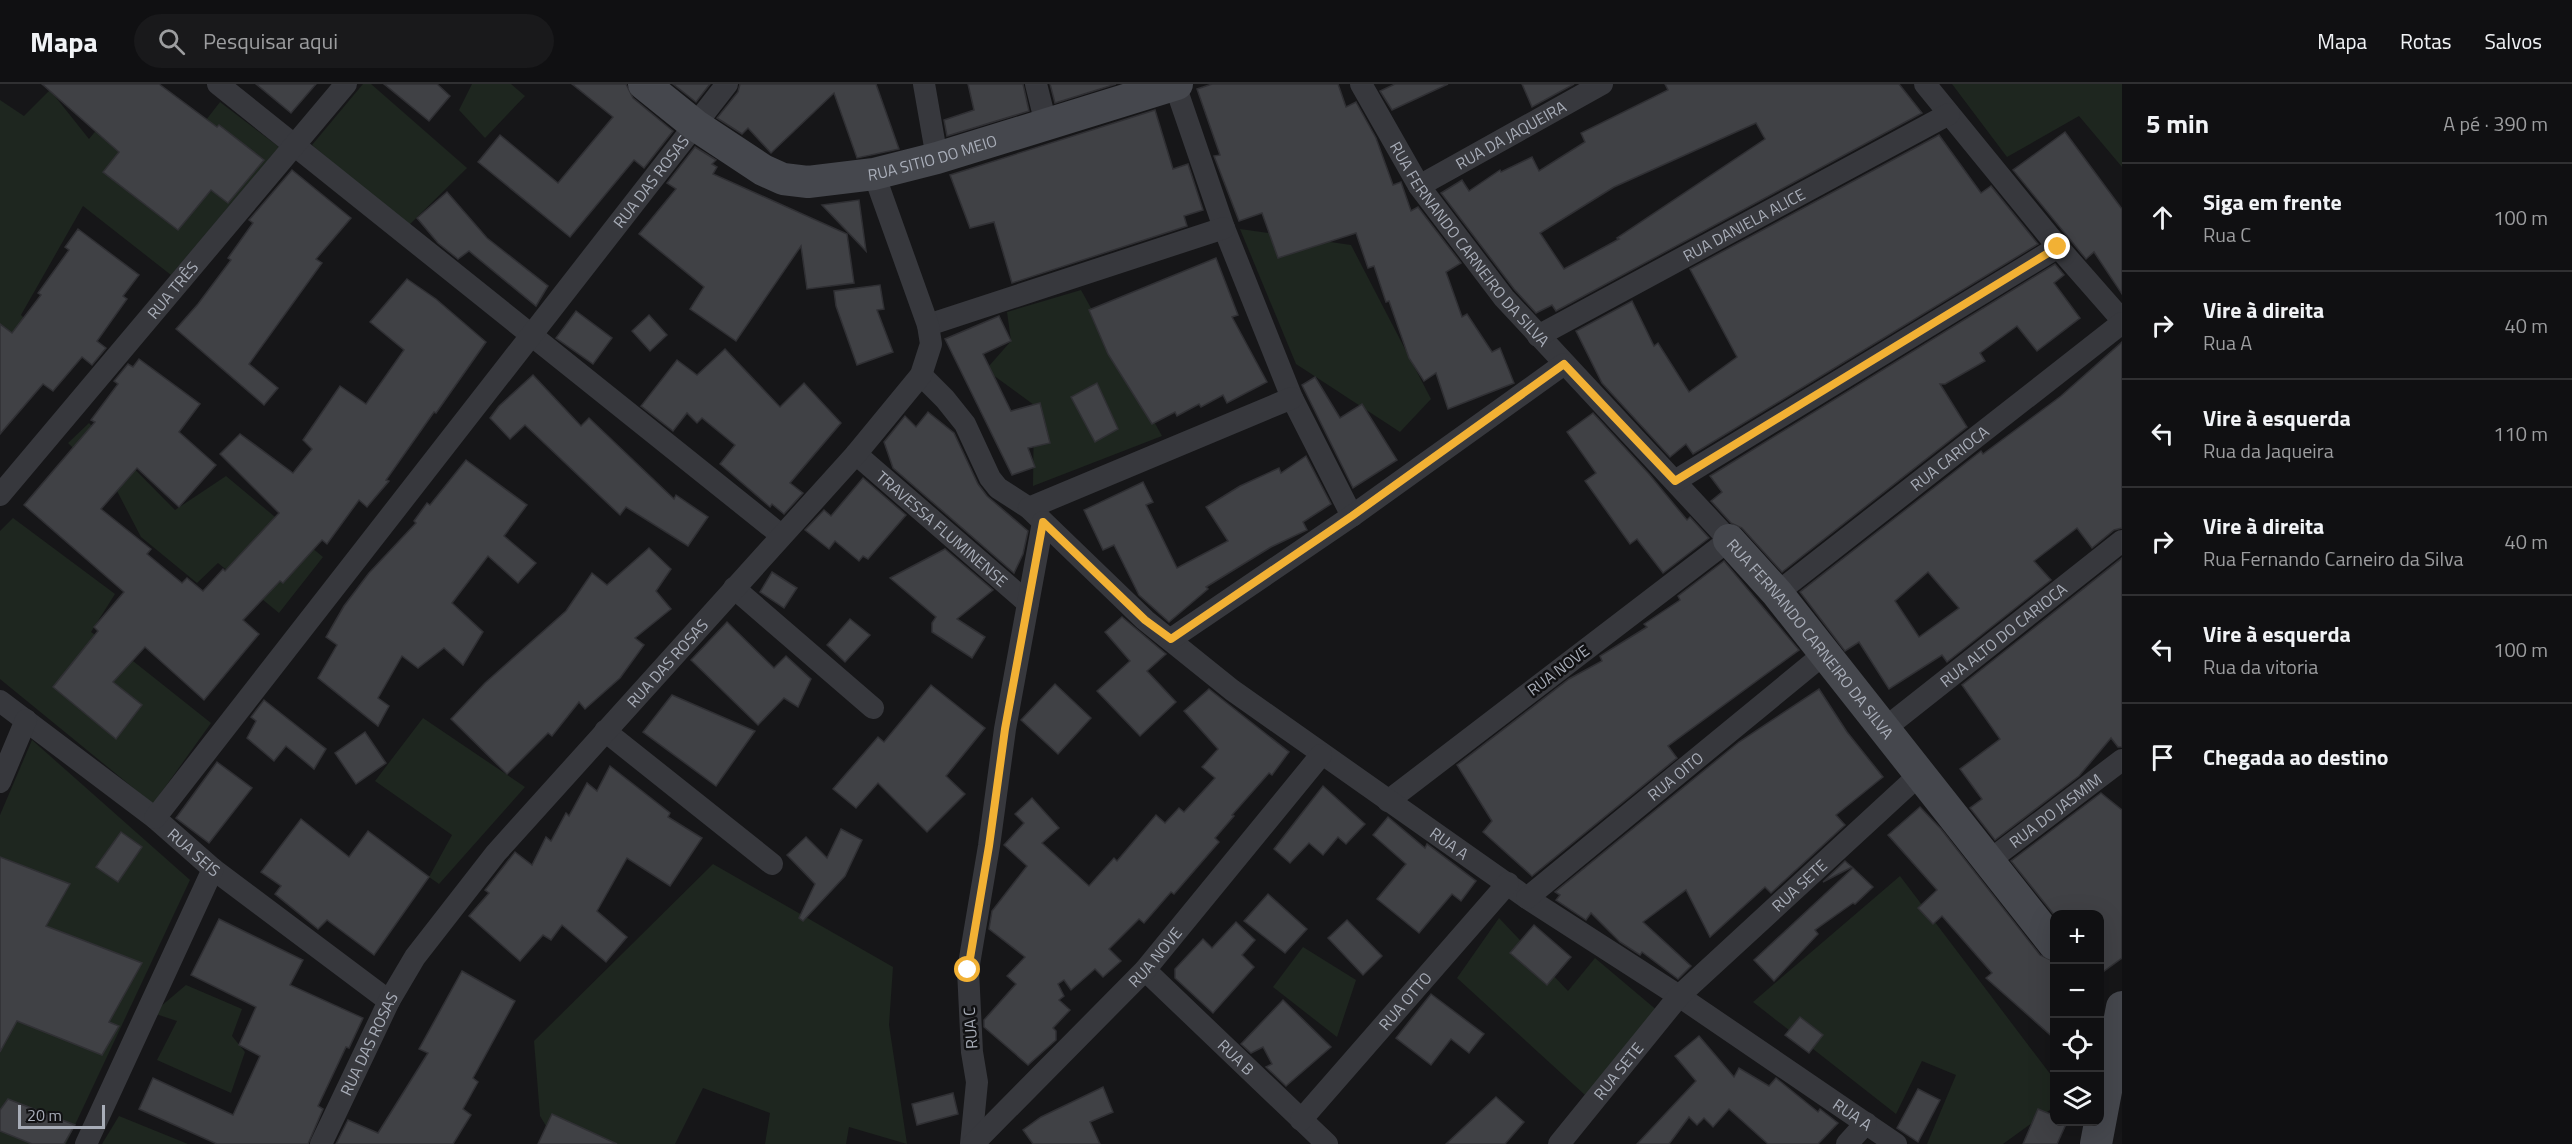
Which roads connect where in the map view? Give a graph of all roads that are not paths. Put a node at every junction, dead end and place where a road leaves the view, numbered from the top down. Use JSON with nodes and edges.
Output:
{"nodes":[{"id":1,"x":218,"y":84,"type":"edge"},
{"id":2,"x":346,"y":84,"type":"edge"},
{"id":3,"x":644,"y":84,"type":"edge"},
{"id":4,"x":727,"y":84,"type":"edge"},
{"id":5,"x":924,"y":84,"type":"edge"},
{"id":6,"x":1036,"y":84,"type":"edge"},
{"id":7,"x":1176,"y":84,"type":"edge"},
{"id":8,"x":1361,"y":84,"type":"edge"},
{"id":9,"x":1602,"y":84,"type":"edge"},
{"id":10,"x":1925,"y":84,"type":"edge"},
{"id":11,"x":1949,"y":114,"type":"junction"},
{"id":12,"x":1046,"y":124,"type":"junction"},
{"id":13,"x":695,"y":125,"type":"junction"},
{"id":14,"x":294,"y":146,"type":"junction"},
{"id":15,"x":937,"y":158,"type":"junction"},
{"id":16,"x":874,"y":174,"type":"junction"},
{"id":17,"x":1419,"y":186,"type":"junction"},
{"id":18,"x":1224,"y":228,"type":"junction"},
{"id":19,"x":2058,"y":247,"type":"junction"},
{"id":20,"x":2122,"y":322,"type":"edge"},
{"id":21,"x":928,"y":325,"type":"junction"},
{"id":22,"x":532,"y":335,"type":"junction"},
{"id":23,"x":1538,"y":336,"type":"junction"},
{"id":24,"x":1564,"y":364,"type":"junction"},
{"id":25,"x":921,"y":375,"type":"junction"},
{"id":26,"x":1292,"y":398,"type":"junction"},
{"id":27,"x":856,"y":453,"type":"junction"},
{"id":28,"x":1675,"y":481,"type":"junction"},
{"id":29,"x":0,"y":495,"type":"edge"},
{"id":30,"x":1036,"y":515,"type":"junction"},
{"id":31,"x":1352,"y":516,"type":"junction"},
{"id":32,"x":781,"y":535,"type":"junction"},
{"id":33,"x":1729,"y":540,"type":"junction"},
{"id":34,"x":2122,"y":541,"type":"edge"},
{"id":35,"x":734,"y":588,"type":"junction"},
{"id":36,"x":1778,"y":593,"type":"junction"},
{"id":37,"x":1028,"y":603,"type":"junction"},
{"id":38,"x":1171,"y":639,"type":"junction"},
{"id":39,"x":1824,"y":654,"type":"junction"},
{"id":40,"x":0,"y":700,"type":"edge"},
{"id":41,"x":873,"y":708,"type":"dead end"},
{"id":42,"x":26,"y":720,"type":"junction"},
{"id":43,"x":1884,"y":729,"type":"junction"},
{"id":44,"x":605,"y":731,"type":"junction"},
{"id":45,"x":1321,"y":755,"type":"junction"},
{"id":46,"x":2122,"y":759,"type":"edge"},
{"id":47,"x":1919,"y":775,"type":"junction"},
{"id":48,"x":0,"y":782,"type":"edge"},
{"id":49,"x":1388,"y":801,"type":"junction"},
{"id":50,"x":155,"y":818,"type":"junction"},
{"id":51,"x":1990,"y":860,"type":"junction"},
{"id":52,"x":772,"y":864,"type":"dead end"},
{"id":53,"x":213,"y":868,"type":"junction"},
{"id":54,"x":1508,"y":883,"type":"junction"},
{"id":55,"x":1527,"y":898,"type":"junction"},
{"id":56,"x":2050,"y":938,"type":"edge"},
{"id":57,"x":1145,"y":970,"type":"junction"},
{"id":58,"x":1679,"y":996,"type":"junction"},
{"id":59,"x":389,"y":1001,"type":"junction"},
{"id":60,"x":2115,"y":1016,"type":"edge"},
{"id":61,"x":1301,"y":1120,"type":"junction"},
{"id":62,"x":1866,"y":1123,"type":"junction"},
{"id":63,"x":86,"y":1144,"type":"edge"},
{"id":64,"x":321,"y":1144,"type":"edge"},
{"id":65,"x":972,"y":1144,"type":"edge"},
{"id":66,"x":1327,"y":1144,"type":"edge"},
{"id":67,"x":1559,"y":1144,"type":"edge"},
{"id":68,"x":1847,"y":1144,"type":"edge"},
{"id":69,"x":1896,"y":1144,"type":"edge"},
{"id":70,"x":2096,"y":1144,"type":"edge"}],
"edges":[{"from":1,"to":14,"type":"street"},
{"from":2,"to":14,"type":"street","name":"RUA TRÊS"},
{"from":3,"to":13,"type":"street"},
{"from":4,"to":13,"type":"street","name":"RUA DAS ROSAS"},
{"from":5,"to":15,"type":"street"},
{"from":6,"to":12,"type":"street"},
{"from":7,"to":12,"type":"street","name":"RUA SITIO DO MEIO"},
{"from":7,"to":18,"type":"street"},
{"from":8,"to":17,"type":"street","name":"RUA FERNANDO CARNEIRO DA SILVA"},
{"from":9,"to":17,"type":"street","name":"RUA DA JAQUEIRA"},
{"from":10,"to":11,"type":"street"},
{"from":11,"to":19,"type":"street"},
{"from":11,"to":23,"type":"street","name":"RUA DANIELA ALICE"},
{"from":12,"to":15,"type":"street","name":"RUA SITIO DO MEIO"},
{"from":13,"to":16,"type":"street","name":"RUA SITIO DO MEIO"},
{"from":13,"to":22,"type":"street","name":"RUA DAS ROSAS"},
{"from":14,"to":22,"type":"street"},
{"from":14,"to":29,"type":"street","name":"RUA TRÊS"},
{"from":15,"to":16,"type":"street","name":"RUA SITIO DO MEIO"},
{"from":16,"to":21,"type":"street","name":"RUA DAS ROSAS"},
{"from":17,"to":23,"type":"street","name":"RUA FERNANDO CARNEIRO DA SILVA"},
{"from":18,"to":21,"type":"street"},
{"from":18,"to":26,"type":"street"},
{"from":19,"to":20,"type":"street"},
{"from":19,"to":28,"type":"street"},
{"from":20,"to":36,"type":"street","name":"RUA CARIOCA"},
{"from":21,"to":25,"type":"street","name":"RUA DAS ROSAS"},
{"from":22,"to":32,"type":"street"},
{"from":22,"to":50,"type":"street","name":"RUA DAS ROSAS"},
{"from":23,"to":24,"type":"street","name":"RUA FERNANDO CARNEIRO DA SILVA"},
{"from":24,"to":28,"type":"street","name":"RUA FERNANDO CARNEIRO DA SILVA"},
{"from":24,"to":31,"type":"street"},
{"from":25,"to":27,"type":"street","name":"RUA DAS ROSAS"},
{"from":25,"to":30,"type":"street","name":"RUA A"},
{"from":26,"to":30,"type":"street"},
{"from":26,"to":31,"type":"street"},
{"from":27,"to":32,"type":"street","name":"RUA DAS ROSAS"},
{"from":27,"to":37,"type":"street","name":"TRAVESSA FLUMINENSE"},
{"from":28,"to":33,"type":"street","name":"RUA FERNANDO CARNEIRO DA SILVA"},
{"from":30,"to":37,"type":"street","name":"RUA C"},
{"from":30,"to":38,"type":"street","name":"RUA A"},
{"from":31,"to":38,"type":"street"},
{"from":32,"to":35,"type":"street","name":"RUA DAS ROSAS"},
{"from":33,"to":36,"type":"street","name":"RUA FERNANDO CARNEIRO DA SILVA"},
{"from":33,"to":49,"type":"street","name":"RUA NOVE"},
{"from":34,"to":43,"type":"street","name":"RUA ALTO DO CARIOCA"},
{"from":35,"to":41,"type":"street"},
{"from":35,"to":44,"type":"street","name":"RUA DAS ROSAS"},
{"from":36,"to":39,"type":"street","name":"RUA FERNANDO CARNEIRO DA SILVA"},
{"from":37,"to":65,"type":"street","name":"RUA C"},
{"from":38,"to":45,"type":"street","name":"RUA A"},
{"from":39,"to":43,"type":"street","name":"RUA FERNANDO CARNEIRO DA SILVA"},
{"from":39,"to":55,"type":"street","name":"RUA OITO"},
{"from":40,"to":42,"type":"street","name":"RUA SEIS"},
{"from":42,"to":48,"type":"street"},
{"from":42,"to":50,"type":"street","name":"RUA SEIS"},
{"from":43,"to":47,"type":"street","name":"RUA FERNANDO CARNEIRO DA SILVA"},
{"from":44,"to":52,"type":"street"},
{"from":44,"to":59,"type":"street","name":"RUA DAS ROSAS"},
{"from":45,"to":49,"type":"street","name":"RUA A"},
{"from":45,"to":57,"type":"street","name":"RUA NOVE"},
{"from":46,"to":51,"type":"street","name":"RUA DO JASMIM"},
{"from":47,"to":51,"type":"street","name":"RUA FERNANDO CARNEIRO DA SILVA"},
{"from":47,"to":58,"type":"street","name":"RUA SETE"},
{"from":49,"to":54,"type":"street","name":"RUA A"},
{"from":50,"to":53,"type":"street","name":"RUA SEIS"},
{"from":51,"to":56,"type":"street","name":"RUA FERNANDO CARNEIRO DA SILVA"},
{"from":53,"to":59,"type":"street","name":"RUA SEIS"},
{"from":53,"to":63,"type":"street"},
{"from":54,"to":55,"type":"street","name":"RUA A"},
{"from":54,"to":61,"type":"street","name":"RUA OTTO"},
{"from":55,"to":58,"type":"street","name":"RUA A"},
{"from":57,"to":61,"type":"street","name":"RUA B"},
{"from":57,"to":65,"type":"street","name":"RUA NOVE"},
{"from":58,"to":62,"type":"street","name":"RUA A"},
{"from":58,"to":67,"type":"street","name":"RUA SETE"},
{"from":59,"to":64,"type":"street","name":"RUA DAS ROSAS"},
{"from":60,"to":70,"type":"street"},
{"from":61,"to":66,"type":"street","name":"RUA B"},
{"from":62,"to":68,"type":"street"},
{"from":62,"to":69,"type":"street","name":"RUA A"}]}
